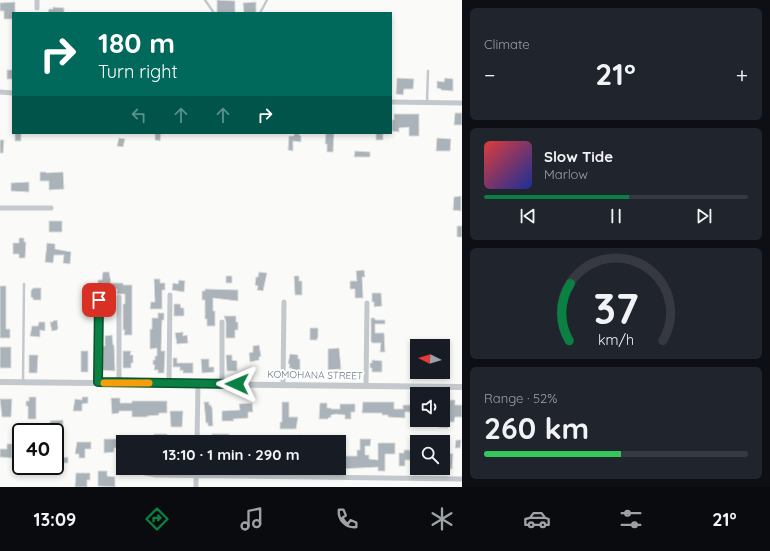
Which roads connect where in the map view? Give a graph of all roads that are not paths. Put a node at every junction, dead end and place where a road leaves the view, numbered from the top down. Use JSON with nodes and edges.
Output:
{"nodes":[{"id":1,"x":37,"y":0,"type":"edge"},
{"id":2,"x":205,"y":0,"type":"edge"},
{"id":3,"x":267,"y":0,"type":"edge"},
{"id":4,"x":37,"y":8,"type":"dead end"},
{"id":5,"x":213,"y":12,"type":"edge"},
{"id":6,"x":261,"y":12,"type":"edge"},
{"id":7,"x":428,"y":71,"type":"dead end"},
{"id":8,"x":0,"y":92,"type":"edge"},
{"id":9,"x":12,"y":93,"type":"edge"},
{"id":10,"x":392,"y":102,"type":"edge"},
{"id":11,"x":427,"y":102,"type":"junction"},
{"id":12,"x":462,"y":103,"type":"edge"},
{"id":13,"x":0,"y":208,"type":"edge"},
{"id":14,"x":51,"y":208,"type":"dead end"},
{"id":15,"x":24,"y":284,"type":"dead end"},
{"id":16,"x":170,"y":295,"type":"dead end"},
{"id":17,"x":119,"y":297,"type":"dead end"},
{"id":18,"x":99,"y":300,"type":"dead end"},
{"id":19,"x":284,"y":302,"type":"dead end"},
{"id":20,"x":367,"y":303,"type":"dead end"},
{"id":21,"x":222,"y":322,"type":"dead end"},
{"id":22,"x":0,"y":382,"type":"edge"},
{"id":23,"x":23,"y":382,"type":"junction"},
{"id":24,"x":98,"y":382,"type":"junction"},
{"id":25,"x":119,"y":383,"type":"junction"},
{"id":26,"x":169,"y":383,"type":"junction"},
{"id":27,"x":198,"y":384,"type":"junction"},
{"id":28,"x":222,"y":384,"type":"junction"},
{"id":29,"x":283,"y":385,"type":"junction"},
{"id":30,"x":366,"y":386,"type":"junction"},
{"id":31,"x":462,"y":387,"type":"edge"},
{"id":32,"x":197,"y":435,"type":"edge"},
{"id":33,"x":196,"y":475,"type":"joint"},
{"id":34,"x":462,"y":479,"type":"edge"},
{"id":35,"x":196,"y":487,"type":"edge"}],
"edges":[{"from":1,"to":4,"type":"street"},
{"from":2,"to":5,"type":"lane"},
{"from":3,"to":6,"type":"lane"},
{"from":7,"to":11,"type":"lane"},
{"from":8,"to":9,"type":"street"},
{"from":10,"to":11,"type":"street"},
{"from":11,"to":12,"type":"street"},
{"from":13,"to":14,"type":"street"},
{"from":15,"to":23,"type":"lane"},
{"from":16,"to":26,"type":"street"},
{"from":17,"to":25,"type":"street"},
{"from":18,"to":24,"type":"street"},
{"from":19,"to":29,"type":"street"},
{"from":20,"to":30,"type":"street"},
{"from":21,"to":28,"type":"street"},
{"from":22,"to":23,"type":"street","name":"KOMOHANA STREET"},
{"from":23,"to":24,"type":"street","name":"KOMOHANA STREET"},
{"from":24,"to":25,"type":"street","name":"KOMOHANA STREET"},
{"from":25,"to":26,"type":"street","name":"KOMOHANA STREET"},
{"from":26,"to":27,"type":"street","name":"KOMOHANA STREET"},
{"from":27,"to":28,"type":"street","name":"KOMOHANA STREET"},
{"from":27,"to":32,"type":"street"},
{"from":28,"to":29,"type":"street","name":"KOMOHANA STREET"},
{"from":29,"to":30,"type":"street","name":"KOMOHANA STREET"},
{"from":30,"to":31,"type":"street","name":"KOMOHANA STREET"},
{"from":33,"to":34,"type":"street"},
{"from":33,"to":35,"type":"street"}]}
